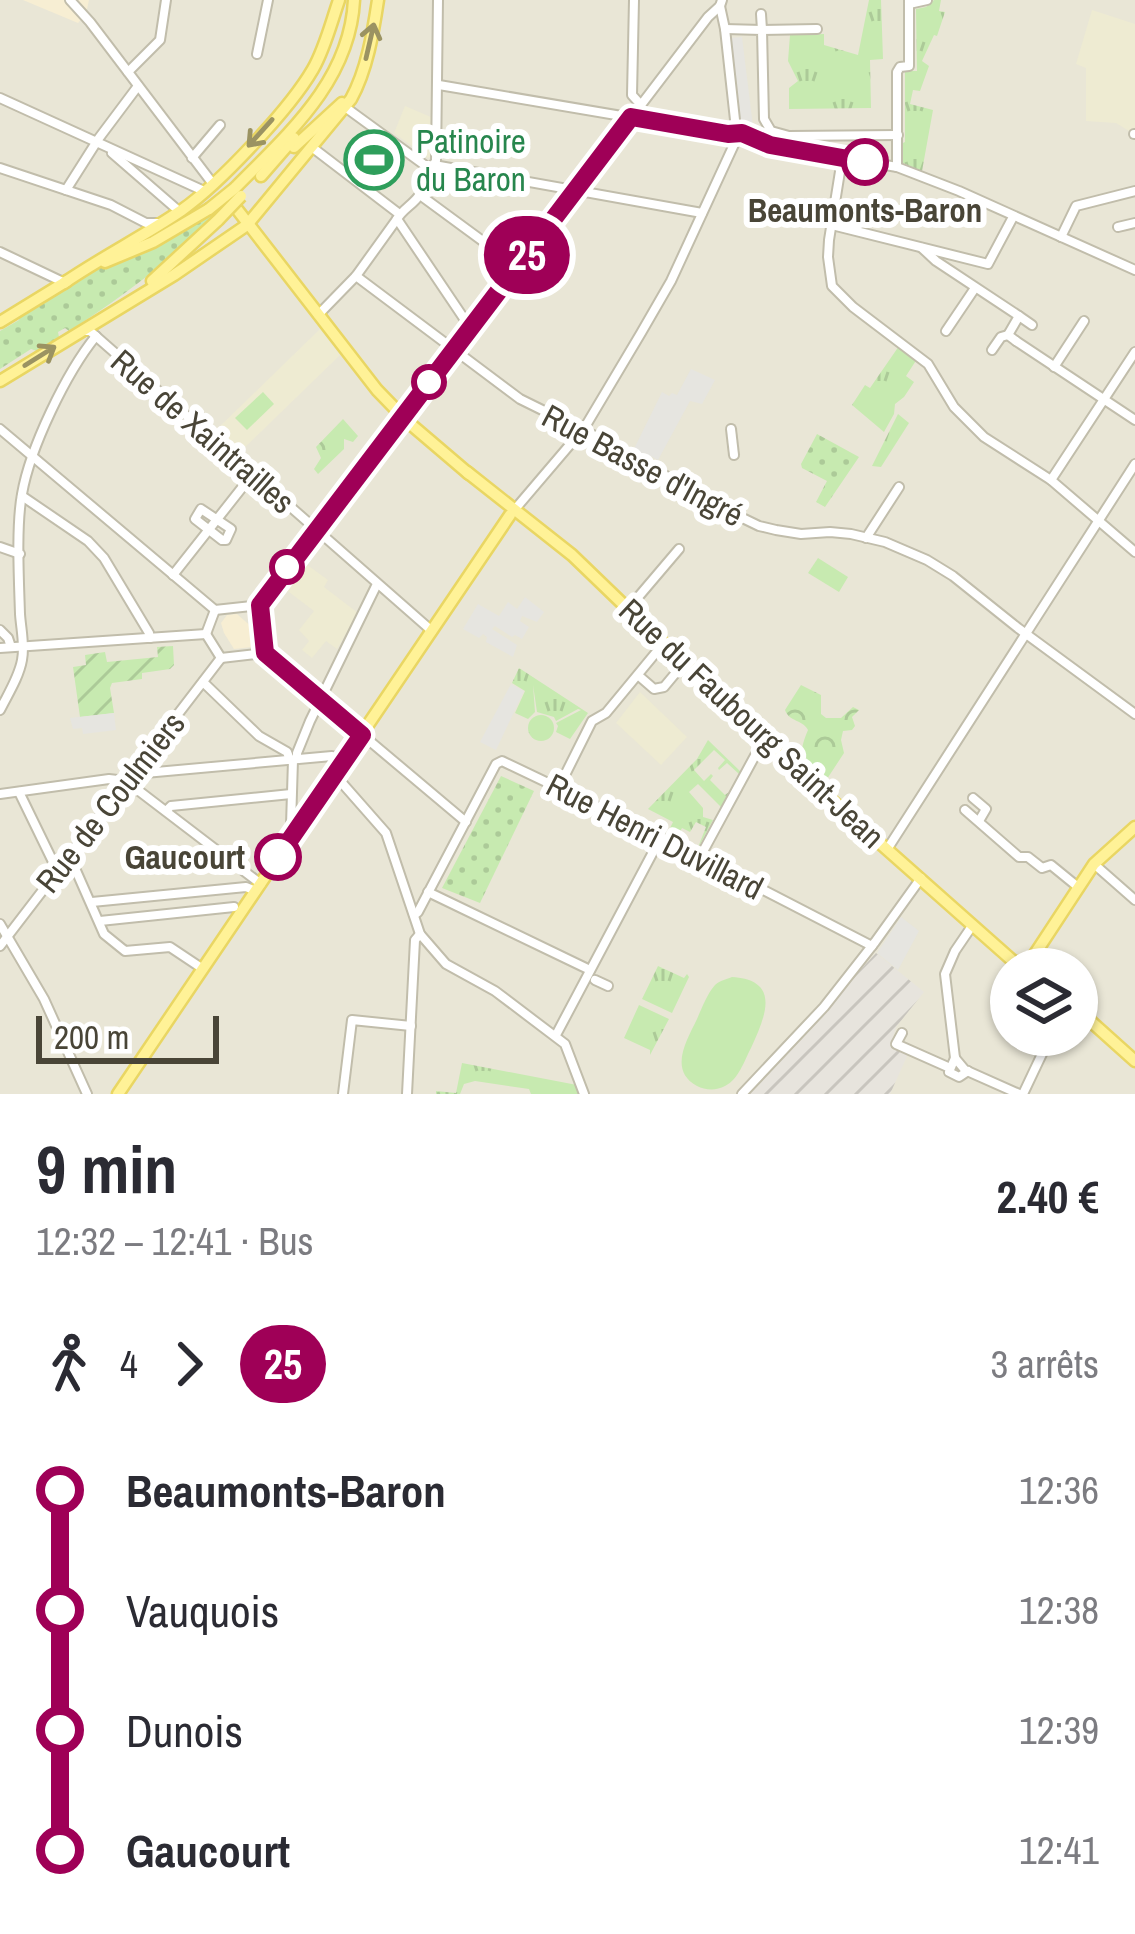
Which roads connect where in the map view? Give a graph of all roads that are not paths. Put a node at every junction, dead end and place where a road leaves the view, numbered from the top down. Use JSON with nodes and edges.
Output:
{"nodes":[{"id":1,"x":70,"y":0,"type":"edge"},
{"id":2,"x":166,"y":0,"type":"edge"},
{"id":3,"x":268,"y":0,"type":"edge"},
{"id":4,"x":339,"y":0,"type":"edge"},
{"id":5,"x":357,"y":0,"type":"edge"},
{"id":6,"x":378,"y":0,"type":"edge"},
{"id":7,"x":439,"y":0,"type":"edge"},
{"id":8,"x":634,"y":0,"type":"edge"},
{"id":9,"x":927,"y":0,"type":"edge"},
{"id":10,"x":718,"y":2,"type":"edge"},
{"id":11,"x":909,"y":2,"type":"edge"},
{"id":12,"x":761,"y":14,"type":"dead end"},
{"id":13,"x":709,"y":16,"type":"junction"},
{"id":14,"x":724,"y":27,"type":"junction"},
{"id":15,"x":817,"y":29,"type":"dead end"},
{"id":16,"x":761,"y":30,"type":"junction"},
{"id":17,"x":257,"y":55,"type":"dead end"},
{"id":18,"x":128,"y":72,"type":"junction"},
{"id":19,"x":359,"y":81,"type":"junction"},
{"id":20,"x":439,"y":85,"type":"junction"},
{"id":21,"x":138,"y":86,"type":"junction"},
{"id":22,"x":0,"y":98,"type":"edge"},
{"id":23,"x":640,"y":105,"type":"junction"},
{"id":24,"x":345,"y":107,"type":"junction"},
{"id":25,"x":631,"y":117,"type":"junction"},
{"id":26,"x":220,"y":125,"type":"dead end"},
{"id":27,"x":737,"y":134,"type":"junction"},
{"id":28,"x":898,"y":135,"type":"junction"},
{"id":29,"x":789,"y":136,"type":"junction"},
{"id":30,"x":97,"y":142,"type":"junction"},
{"id":31,"x":107,"y":148,"type":"junction"},
{"id":32,"x":313,"y":148,"type":"junction"},
{"id":33,"x":786,"y":148,"type":"junction"},
{"id":34,"x":192,"y":158,"type":"junction"},
{"id":35,"x":842,"y":159,"type":"junction"},
{"id":36,"x":432,"y":167,"type":"junction"},
{"id":37,"x":897,"y":167,"type":"junction"},
{"id":38,"x":0,"y":169,"type":"edge"},
{"id":39,"x":261,"y":176,"type":"junction"},
{"id":40,"x":66,"y":190,"type":"junction"},
{"id":41,"x":214,"y":191,"type":"junction"},
{"id":42,"x":576,"y":191,"type":"junction"},
{"id":43,"x":1135,"y":191,"type":"edge"},
{"id":44,"x":420,"y":195,"type":"junction"},
{"id":45,"x":235,"y":202,"type":"junction"},
{"id":46,"x":179,"y":212,"type":"junction"},
{"id":47,"x":702,"y":213,"type":"junction"},
{"id":48,"x":398,"y":216,"type":"junction"},
{"id":49,"x":1012,"y":217,"type":"junction"},
{"id":50,"x":160,"y":223,"type":"junction"},
{"id":51,"x":1135,"y":223,"type":"edge"},
{"id":52,"x":247,"y":225,"type":"junction"},
{"id":53,"x":832,"y":225,"type":"junction"},
{"id":54,"x":1118,"y":227,"type":"dead end"},
{"id":55,"x":1060,"y":237,"type":"junction"},
{"id":56,"x":922,"y":248,"type":"junction"},
{"id":57,"x":0,"y":252,"type":"edge"},
{"id":58,"x":518,"y":267,"type":"junction"},
{"id":59,"x":1135,"y":270,"type":"edge"},
{"id":60,"x":356,"y":276,"type":"junction"},
{"id":61,"x":64,"y":283,"type":"junction"},
{"id":62,"x":976,"y":287,"type":"junction"},
{"id":63,"x":317,"y":315,"type":"junction"},
{"id":64,"x":1084,"y":321,"type":"dead end"},
{"id":65,"x":0,"y":322,"type":"edge"},
{"id":66,"x":471,"y":329,"type":"junction"},
{"id":67,"x":80,"y":331,"type":"junction"},
{"id":68,"x":946,"y":331,"type":"dead end"},
{"id":69,"x":95,"y":336,"type":"junction"},
{"id":70,"x":1012,"y":338,"type":"junction"},
{"id":71,"x":454,"y":350,"type":"junction"},
{"id":72,"x":992,"y":350,"type":"dead end"},
{"id":73,"x":1135,"y":352,"type":"edge"},
{"id":74,"x":1054,"y":367,"type":"junction"},
{"id":75,"x":0,"y":382,"type":"edge"},
{"id":76,"x":1105,"y":400,"type":"junction"},
{"id":77,"x":403,"y":417,"type":"junction"},
{"id":78,"x":1135,"y":420,"type":"edge"},
{"id":79,"x":0,"y":429,"type":"edge"},
{"id":80,"x":731,"y":429,"type":"dead end"},
{"id":81,"x":582,"y":430,"type":"junction"},
{"id":82,"x":734,"y":455,"type":"dead end"},
{"id":83,"x":33,"y":457,"type":"junction"},
{"id":84,"x":1135,"y":464,"type":"edge"},
{"id":85,"x":252,"y":475,"type":"junction"},
{"id":86,"x":1051,"y":480,"type":"junction"},
{"id":87,"x":899,"y":487,"type":"dead end"},
{"id":88,"x":21,"y":495,"type":"junction"},
{"id":89,"x":515,"y":512,"type":"junction"},
{"id":90,"x":217,"y":519,"type":"junction"},
{"id":91,"x":1099,"y":521,"type":"junction"},
{"id":92,"x":208,"y":530,"type":"junction"},
{"id":93,"x":316,"y":531,"type":"junction"},
{"id":94,"x":866,"y":538,"type":"junction"},
{"id":95,"x":0,"y":547,"type":"edge"},
{"id":96,"x":679,"y":549,"type":"dead end"},
{"id":97,"x":1135,"y":552,"type":"edge"},
{"id":98,"x":20,"y":554,"type":"junction"},
{"id":99,"x":583,"y":568,"type":"junction"},
{"id":100,"x":173,"y":574,"type":"junction"},
{"id":101,"x":377,"y":584,"type":"junction"},
{"id":102,"x":260,"y":605,"type":"junction"},
{"id":103,"x":628,"y":609,"type":"junction"},
{"id":104,"x":215,"y":610,"type":"junction"},
{"id":105,"x":0,"y":630,"type":"edge"},
{"id":106,"x":432,"y":631,"type":"junction"},
{"id":107,"x":1025,"y":633,"type":"junction"},
{"id":108,"x":206,"y":634,"type":"junction"},
{"id":109,"x":22,"y":635,"type":"junction"},
{"id":110,"x":150,"y":638,"type":"junction"},
{"id":111,"x":10,"y":642,"type":"junction"},
{"id":112,"x":663,"y":644,"type":"junction"},
{"id":113,"x":23,"y":647,"type":"junction"},
{"id":114,"x":0,"y":648,"type":"edge"},
{"id":115,"x":265,"y":653,"type":"junction"},
{"id":116,"x":221,"y":658,"type":"junction"},
{"id":117,"x":685,"y":664,"type":"junction"},
{"id":118,"x":639,"y":676,"type":"junction"},
{"id":119,"x":202,"y":682,"type":"junction"},
{"id":120,"x":321,"y":699,"type":"junction"},
{"id":121,"x":0,"y":710,"type":"edge"},
{"id":122,"x":1135,"y":714,"type":"edge"},
{"id":123,"x":362,"y":735,"type":"junction"},
{"id":124,"x":764,"y":739,"type":"junction"},
{"id":125,"x":293,"y":760,"type":"junction"},
{"id":126,"x":344,"y":761,"type":"junction"},
{"id":127,"x":335,"y":775,"type":"junction"},
{"id":128,"x":129,"y":777,"type":"junction"},
{"id":129,"x":559,"y":787,"type":"junction"},
{"id":130,"x":20,"y":792,"type":"junction"},
{"id":131,"x":0,"y":794,"type":"edge"},
{"id":132,"x":291,"y":794,"type":"junction"},
{"id":133,"x":973,"y":798,"type":"dead end"},
{"id":134,"x":965,"y":809,"type":"dead end"},
{"id":135,"x":166,"y":811,"type":"junction"},
{"id":136,"x":979,"y":821,"type":"junction"},
{"id":137,"x":466,"y":822,"type":"junction"},
{"id":138,"x":1135,"y":827,"type":"edge"},
{"id":139,"x":297,"y":830,"type":"junction"},
{"id":140,"x":661,"y":837,"type":"junction"},
{"id":141,"x":887,"y":848,"type":"junction"},
{"id":142,"x":68,"y":857,"type":"junction"},
{"id":143,"x":700,"y":857,"type":"junction"},
{"id":144,"x":1094,"y":864,"type":"junction"},
{"id":145,"x":57,"y":870,"type":"junction"},
{"id":146,"x":922,"y":880,"type":"junction"},
{"id":147,"x":1078,"y":887,"type":"junction"},
{"id":148,"x":258,"y":888,"type":"junction"},
{"id":149,"x":428,"y":892,"type":"junction"},
{"id":150,"x":1135,"y":900,"type":"edge"},
{"id":151,"x":92,"y":902,"type":"junction"},
{"id":152,"x":234,"y":908,"type":"dead end"},
{"id":153,"x":413,"y":915,"type":"junction"},
{"id":154,"x":100,"y":922,"type":"junction"},
{"id":155,"x":0,"y":924,"type":"edge"},
{"id":156,"x":972,"y":926,"type":"junction"},
{"id":157,"x":420,"y":934,"type":"junction"},
{"id":158,"x":8,"y":936,"type":"junction"},
{"id":159,"x":0,"y":946,"type":"edge"},
{"id":160,"x":872,"y":946,"type":"junction"},
{"id":161,"x":1001,"y":948,"type":"edge"},
{"id":162,"x":1003,"y":948,"type":"edge"},
{"id":163,"x":1036,"y":948,"type":"edge"},
{"id":164,"x":203,"y":969,"type":"junction"},
{"id":165,"x":592,"y":975,"type":"junction"},
{"id":166,"x":608,"y":986,"type":"dead end"},
{"id":167,"x":410,"y":1026,"type":"junction"},
{"id":168,"x":1098,"y":1027,"type":"edge"},
{"id":169,"x":1098,"y":1031,"type":"edge"},
{"id":170,"x":902,"y":1033,"type":"dead end"},
{"id":171,"x":556,"y":1035,"type":"junction"},
{"id":172,"x":1040,"y":1056,"type":"edge"},
{"id":173,"x":955,"y":1058,"type":"junction"},
{"id":174,"x":1135,"y":1064,"type":"edge"},
{"id":175,"x":950,"y":1068,"type":"junction"},
{"id":176,"x":968,"y":1071,"type":"junction"},
{"id":177,"x":88,"y":1094,"type":"edge"},
{"id":178,"x":118,"y":1094,"type":"edge"},
{"id":179,"x":343,"y":1094,"type":"edge"},
{"id":180,"x":407,"y":1094,"type":"edge"},
{"id":181,"x":584,"y":1094,"type":"edge"},
{"id":182,"x":742,"y":1094,"type":"edge"},
{"id":183,"x":1021,"y":1094,"type":"edge"}],
"edges":[{"from":1,"to":18,"type":"street"},
{"from":2,"to":18,"type":"street"},
{"from":3,"to":17,"type":"street"},
{"from":4,"to":41,"type":"main road","one_way":true},
{"from":5,"to":39,"type":"main road"},
{"from":5,"to":45,"type":"main road"},
{"from":19,"to":6,"type":"main road","one_way":true},
{"from":7,"to":20,"type":"street"},
{"from":8,"to":23,"type":"street"},
{"from":9,"to":11,"type":"street"},
{"from":10,"to":13,"type":"street"},
{"from":10,"to":14,"type":"street"},
{"from":11,"to":28,"type":"street"},
{"from":12,"to":16,"type":"street"},
{"from":13,"to":14,"type":"street"},
{"from":13,"to":23,"type":"street"},
{"from":14,"to":16,"type":"street"},
{"from":14,"to":27,"type":"street"},
{"from":15,"to":16,"type":"street"},
{"from":16,"to":29,"type":"street"},
{"from":18,"to":21,"type":"street"},
{"from":19,"to":24,"type":"main road"},
{"from":19,"to":39,"type":"main road"},
{"from":20,"to":25,"type":"street"},
{"from":20,"to":36,"type":"street"},
{"from":21,"to":30,"type":"street"},
{"from":21,"to":34,"type":"street"},
{"from":22,"to":30,"type":"street"},
{"from":23,"to":25,"type":"street"},
{"from":24,"to":32,"type":"main road"},
{"from":24,"to":36,"type":"street"},
{"from":25,"to":27,"type":"street"},
{"from":25,"to":42,"type":"street"},
{"from":26,"to":34,"type":"street"},
{"from":27,"to":33,"type":"street"},
{"from":27,"to":47,"type":"street"},
{"from":28,"to":29,"type":"street"},
{"from":28,"to":37,"type":"street"},
{"from":29,"to":33,"type":"street"},
{"from":30,"to":31,"type":"street"},
{"from":30,"to":40,"type":"street"},
{"from":31,"to":41,"type":"street"},
{"from":31,"to":46,"type":"street"},
{"from":32,"to":48,"type":"street"},
{"from":32,"to":52,"type":"main road"},
{"from":33,"to":35,"type":"street"},
{"from":34,"to":41,"type":"street"},
{"from":35,"to":37,"type":"street"},
{"from":35,"to":53,"type":"street"},
{"from":36,"to":42,"type":"street"},
{"from":36,"to":44,"type":"street"},
{"from":37,"to":49,"type":"street"},
{"from":38,"to":40,"type":"street"},
{"from":39,"to":45,"type":"main road"},
{"from":40,"to":50,"type":"street"},
{"from":41,"to":46,"type":"main road"},
{"from":42,"to":47,"type":"street"},
{"from":42,"to":58,"type":"street"},
{"from":43,"to":55,"type":"street"},
{"from":44,"to":48,"type":"street"},
{"from":44,"to":58,"type":"street"},
{"from":45,"to":52,"type":"main road","name":"Rue du Faubourg Saint-Jean"},
{"from":45,"to":61,"type":"main road","bridge":true},
{"from":45,"to":67,"type":"main road","bridge":true},
{"from":46,"to":50,"type":"main road"},
{"from":47,"to":81,"type":"street"},
{"from":48,"to":60,"type":"street"},
{"from":48,"to":66,"type":"street"},
{"from":49,"to":55,"type":"street"},
{"from":49,"to":56,"type":"street"},
{"from":50,"to":61,"type":"main road"},
{"from":51,"to":54,"type":"street"},
{"from":52,"to":63,"type":"main road","name":"Rue du Faubourg Saint-Jean"},
{"from":52,"to":67,"type":"main road"},
{"from":53,"to":56,"type":"street"},
{"from":53,"to":86,"type":"street"},
{"from":55,"to":59,"type":"street"},
{"from":56,"to":62,"type":"street"},
{"from":57,"to":61,"type":"street"},
{"from":58,"to":66,"type":"street"},
{"from":60,"to":63,"type":"street"},
{"from":60,"to":71,"type":"street","name":"Rue Basse d'Ingré"},
{"from":61,"to":65,"type":"main road"},
{"from":62,"to":68,"type":"street"},
{"from":62,"to":70,"type":"street"},
{"from":63,"to":77,"type":"main road","name":"Rue du Faubourg Saint-Jean"},
{"from":64,"to":74,"type":"street"},
{"from":66,"to":71,"type":"street"},
{"from":67,"to":69,"type":"street","name":"Rue de Xaintrailles"},
{"from":75,"to":67,"type":"main road","one_way":true},
{"from":69,"to":83,"type":"street"},
{"from":69,"to":85,"type":"street","name":"Rue de Xaintrailles"},
{"from":70,"to":72,"type":"street"},
{"from":70,"to":74,"type":"street"},
{"from":71,"to":77,"type":"street"},
{"from":71,"to":81,"type":"street","name":"Rue Basse d'Ingré"},
{"from":73,"to":76,"type":"street"},
{"from":74,"to":76,"type":"street"},
{"from":76,"to":78,"type":"street"},
{"from":76,"to":86,"type":"street"},
{"from":77,"to":89,"type":"main road","name":"Rue du Faubourg Saint-Jean"},
{"from":77,"to":93,"type":"street"},
{"from":79,"to":83,"type":"street"},
{"from":80,"to":82,"type":"street"},
{"from":81,"to":89,"type":"street"},
{"from":81,"to":94,"type":"street","name":"Rue Basse d'Ingré"},
{"from":83,"to":88,"type":"street"},
{"from":83,"to":100,"type":"street"},
{"from":84,"to":91,"type":"street"},
{"from":85,"to":90,"type":"street"},
{"from":85,"to":93,"type":"street","name":"Rue de Xaintrailles"},
{"from":86,"to":91,"type":"street"},
{"from":87,"to":94,"type":"street"},
{"from":88,"to":98,"type":"street"},
{"from":88,"to":110,"type":"street"},
{"from":89,"to":99,"type":"main road","name":"Rue du Faubourg Saint-Jean"},
{"from":89,"to":99,"type":"main road","name":"Rue du Faubourg Saint-Jean"},
{"from":89,"to":106,"type":"main road"},
{"from":90,"to":92,"type":"street"},
{"from":90,"to":92,"type":"street"},
{"from":90,"to":92,"type":"street"},
{"from":91,"to":97,"type":"street"},
{"from":91,"to":107,"type":"street"},
{"from":92,"to":100,"type":"street"},
{"from":93,"to":101,"type":"street","name":"Rue de Xaintrailles"},
{"from":93,"to":102,"type":"street"},
{"from":94,"to":107,"type":"street","name":"Rue Basse d'Ingré"},
{"from":95,"to":98,"type":"street"},
{"from":96,"to":103,"type":"street"},
{"from":98,"to":109,"type":"street"},
{"from":99,"to":103,"type":"main road","name":"Rue du Faubourg Saint-Jean"},
{"from":100,"to":104,"type":"street"},
{"from":101,"to":106,"type":"street","name":"Rue de Xaintrailles"},
{"from":101,"to":120,"type":"street"},
{"from":102,"to":104,"type":"street"},
{"from":102,"to":115,"type":"street"},
{"from":103,"to":112,"type":"main road","name":"Rue du Faubourg Saint-Jean"},
{"from":104,"to":108,"type":"street"},
{"from":105,"to":111,"type":"street"},
{"from":106,"to":123,"type":"main road"},
{"from":107,"to":122,"type":"street","name":"Rue Basse d'Ingré"},
{"from":107,"to":141,"type":"street"},
{"from":108,"to":110,"type":"street"},
{"from":108,"to":116,"type":"street"},
{"from":109,"to":111,"type":"street"},
{"from":109,"to":113,"type":"street"},
{"from":110,"to":113,"type":"street"},
{"from":111,"to":113,"type":"street"},
{"from":111,"to":114,"type":"street"},
{"from":112,"to":117,"type":"main road","name":"Rue du Faubourg Saint-Jean"},
{"from":112,"to":118,"type":"street"},
{"from":113,"to":121,"type":"street"},
{"from":115,"to":116,"type":"street"},
{"from":115,"to":120,"type":"street"},
{"from":116,"to":119,"type":"street","name":"Rue de Coulmiers"},
{"from":117,"to":118,"type":"street"},
{"from":117,"to":124,"type":"main road","name":"Rue du Faubourg Saint-Jean"},
{"from":118,"to":129,"type":"street"},
{"from":119,"to":125,"type":"street"},
{"from":119,"to":128,"type":"street","name":"Rue de Coulmiers"},
{"from":120,"to":123,"type":"street"},
{"from":120,"to":125,"type":"street"},
{"from":123,"to":126,"type":"main road"},
{"from":123,"to":137,"type":"street"},
{"from":124,"to":141,"type":"main road","name":"Rue du Faubourg Saint-Jean"},
{"from":124,"to":143,"type":"street"},
{"from":125,"to":126,"type":"street"},
{"from":125,"to":128,"type":"street"},
{"from":125,"to":132,"type":"street"},
{"from":126,"to":127,"type":"main road"},
{"from":127,"to":139,"type":"main road"},
{"from":127,"to":153,"type":"street"},
{"from":128,"to":130,"type":"street"},
{"from":128,"to":135,"type":"street"},
{"from":128,"to":142,"type":"street","name":"Rue de Coulmiers"},
{"from":129,"to":137,"type":"street","name":"Rue Henri Duvillard"},
{"from":129,"to":140,"type":"street","name":"Rue Henri Duvillard"},
{"from":130,"to":131,"type":"street"},
{"from":130,"to":145,"type":"street"},
{"from":132,"to":135,"type":"street"},
{"from":132,"to":139,"type":"street"},
{"from":133,"to":136,"type":"street"},
{"from":134,"to":136,"type":"street"},
{"from":135,"to":148,"type":"street"},
{"from":136,"to":147,"type":"street"},
{"from":137,"to":149,"type":"street"},
{"from":138,"to":144,"type":"main road"},
{"from":139,"to":148,"type":"main road"},
{"from":140,"to":143,"type":"street","name":"Rue Henri Duvillard"},
{"from":140,"to":165,"type":"street"},
{"from":141,"to":146,"type":"main road","name":"Rue du Faubourg Saint-Jean"},
{"from":142,"to":145,"type":"street","name":"Rue de Coulmiers"},
{"from":142,"to":151,"type":"street"},
{"from":143,"to":160,"type":"street","name":"Rue Henri Duvillard"},
{"from":144,"to":147,"type":"main road"},
{"from":144,"to":150,"type":"street"},
{"from":145,"to":158,"type":"street","name":"Rue de Coulmiers"},
{"from":146,"to":156,"type":"main road"},
{"from":146,"to":160,"type":"street"},
{"from":146,"to":162,"type":"main road"},
{"from":147,"to":163,"type":"main road"},
{"from":148,"to":151,"type":"street"},
{"from":148,"to":164,"type":"main road"},
{"from":149,"to":153,"type":"street"},
{"from":149,"to":165,"type":"street"},
{"from":151,"to":154,"type":"street"},
{"from":152,"to":154,"type":"street"},
{"from":153,"to":157,"type":"street"},
{"from":154,"to":164,"type":"street"},
{"from":155,"to":158,"type":"street"},
{"from":156,"to":161,"type":"main road"},
{"from":156,"to":173,"type":"street"},
{"from":157,"to":167,"type":"street"},
{"from":157,"to":171,"type":"street"},
{"from":158,"to":159,"type":"street","name":"Rue de Coulmiers"},
{"from":158,"to":177,"type":"street"},
{"from":160,"to":182,"type":"street"},
{"from":164,"to":178,"type":"main road"},
{"from":165,"to":166,"type":"street"},
{"from":165,"to":171,"type":"street"},
{"from":167,"to":179,"type":"street"},
{"from":167,"to":180,"type":"street"},
{"from":168,"to":174,"type":"main road"},
{"from":169,"to":174,"type":"main road"},
{"from":170,"to":175,"type":"street"},
{"from":171,"to":181,"type":"street"},
{"from":172,"to":183,"type":"street"},
{"from":173,"to":175,"type":"street"},
{"from":173,"to":176,"type":"street"},
{"from":175,"to":176,"type":"street"},
{"from":176,"to":183,"type":"street"}]}
